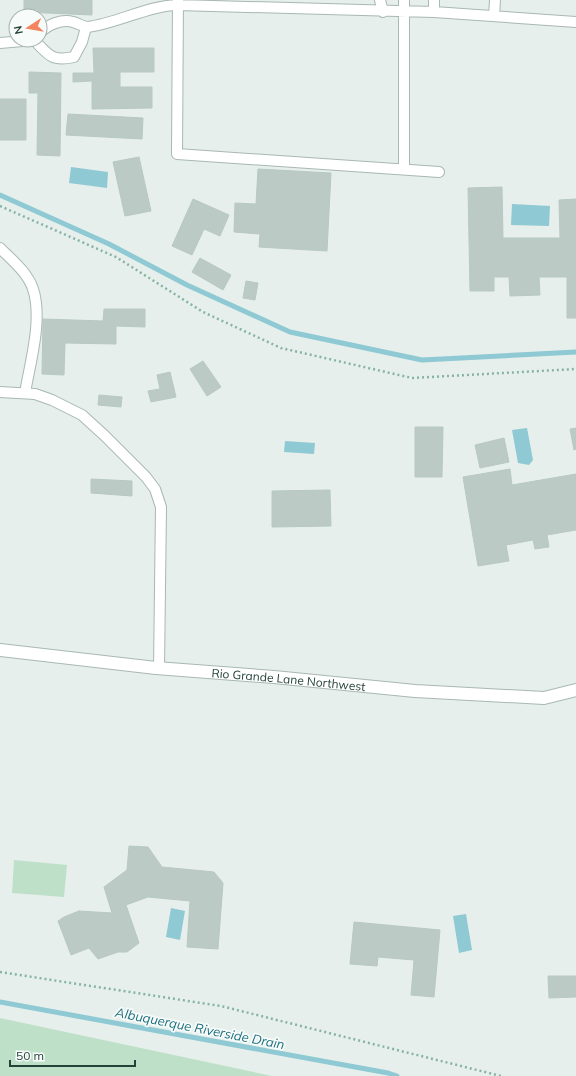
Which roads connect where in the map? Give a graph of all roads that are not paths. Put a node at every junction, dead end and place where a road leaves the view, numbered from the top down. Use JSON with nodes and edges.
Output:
{"nodes":[{"id":1,"x":380,"y":0,"type":"edge"},
{"id":2,"x":404,"y":0,"type":"edge"},
{"id":3,"x":434,"y":0,"type":"edge"},
{"id":4,"x":495,"y":0,"type":"edge"},
{"id":5,"x":178,"y":2,"type":"edge"},
{"id":6,"x":383,"y":12,"type":"junction"},
{"id":7,"x":404,"y":12,"type":"junction"},
{"id":8,"x":434,"y":12,"type":"junction"},
{"id":9,"x":494,"y":16,"type":"junction"},
{"id":10,"x":576,"y":22,"type":"edge"},
{"id":11,"x":48,"y":26,"type":"edge"},
{"id":12,"x":86,"y":27,"type":"junction"},
{"id":13,"x":42,"y":48,"type":"edge"},
{"id":14,"x":404,"y":169,"type":"junction"},
{"id":15,"x":439,"y":172,"type":"dead end"},
{"id":16,"x":0,"y":248,"type":"edge"},
{"id":17,"x":0,"y":392,"type":"edge"},
{"id":18,"x":25,"y":393,"type":"junction"},
{"id":19,"x":0,"y":650,"type":"edge"},
{"id":20,"x":159,"y":669,"type":"junction"},
{"id":21,"x":576,"y":690,"type":"edge"}],
"edges":[{"from":1,"to":6,"type":"lane"},
{"from":2,"to":7,"type":"lane"},
{"from":3,"to":8,"type":"lane"},
{"from":4,"to":9,"type":"lane"},
{"from":5,"to":6,"type":"lane"},
{"from":5,"to":12,"type":"lane"},
{"from":5,"to":14,"type":"lane"},
{"from":6,"to":7,"type":"lane"},
{"from":7,"to":8,"type":"lane"},
{"from":7,"to":14,"type":"lane"},
{"from":8,"to":9,"type":"lane"},
{"from":9,"to":10,"type":"lane"},
{"from":11,"to":12,"type":"lane"},
{"from":12,"to":13,"type":"lane"},
{"from":14,"to":15,"type":"lane"},
{"from":16,"to":18,"type":"lane"},
{"from":17,"to":18,"type":"lane"},
{"from":18,"to":20,"type":"lane"},
{"from":19,"to":20,"type":"street","name":"Rio Grande Lane Northwest"},
{"from":20,"to":21,"type":"street","name":"Rio Grande Lane Northwest"}]}
